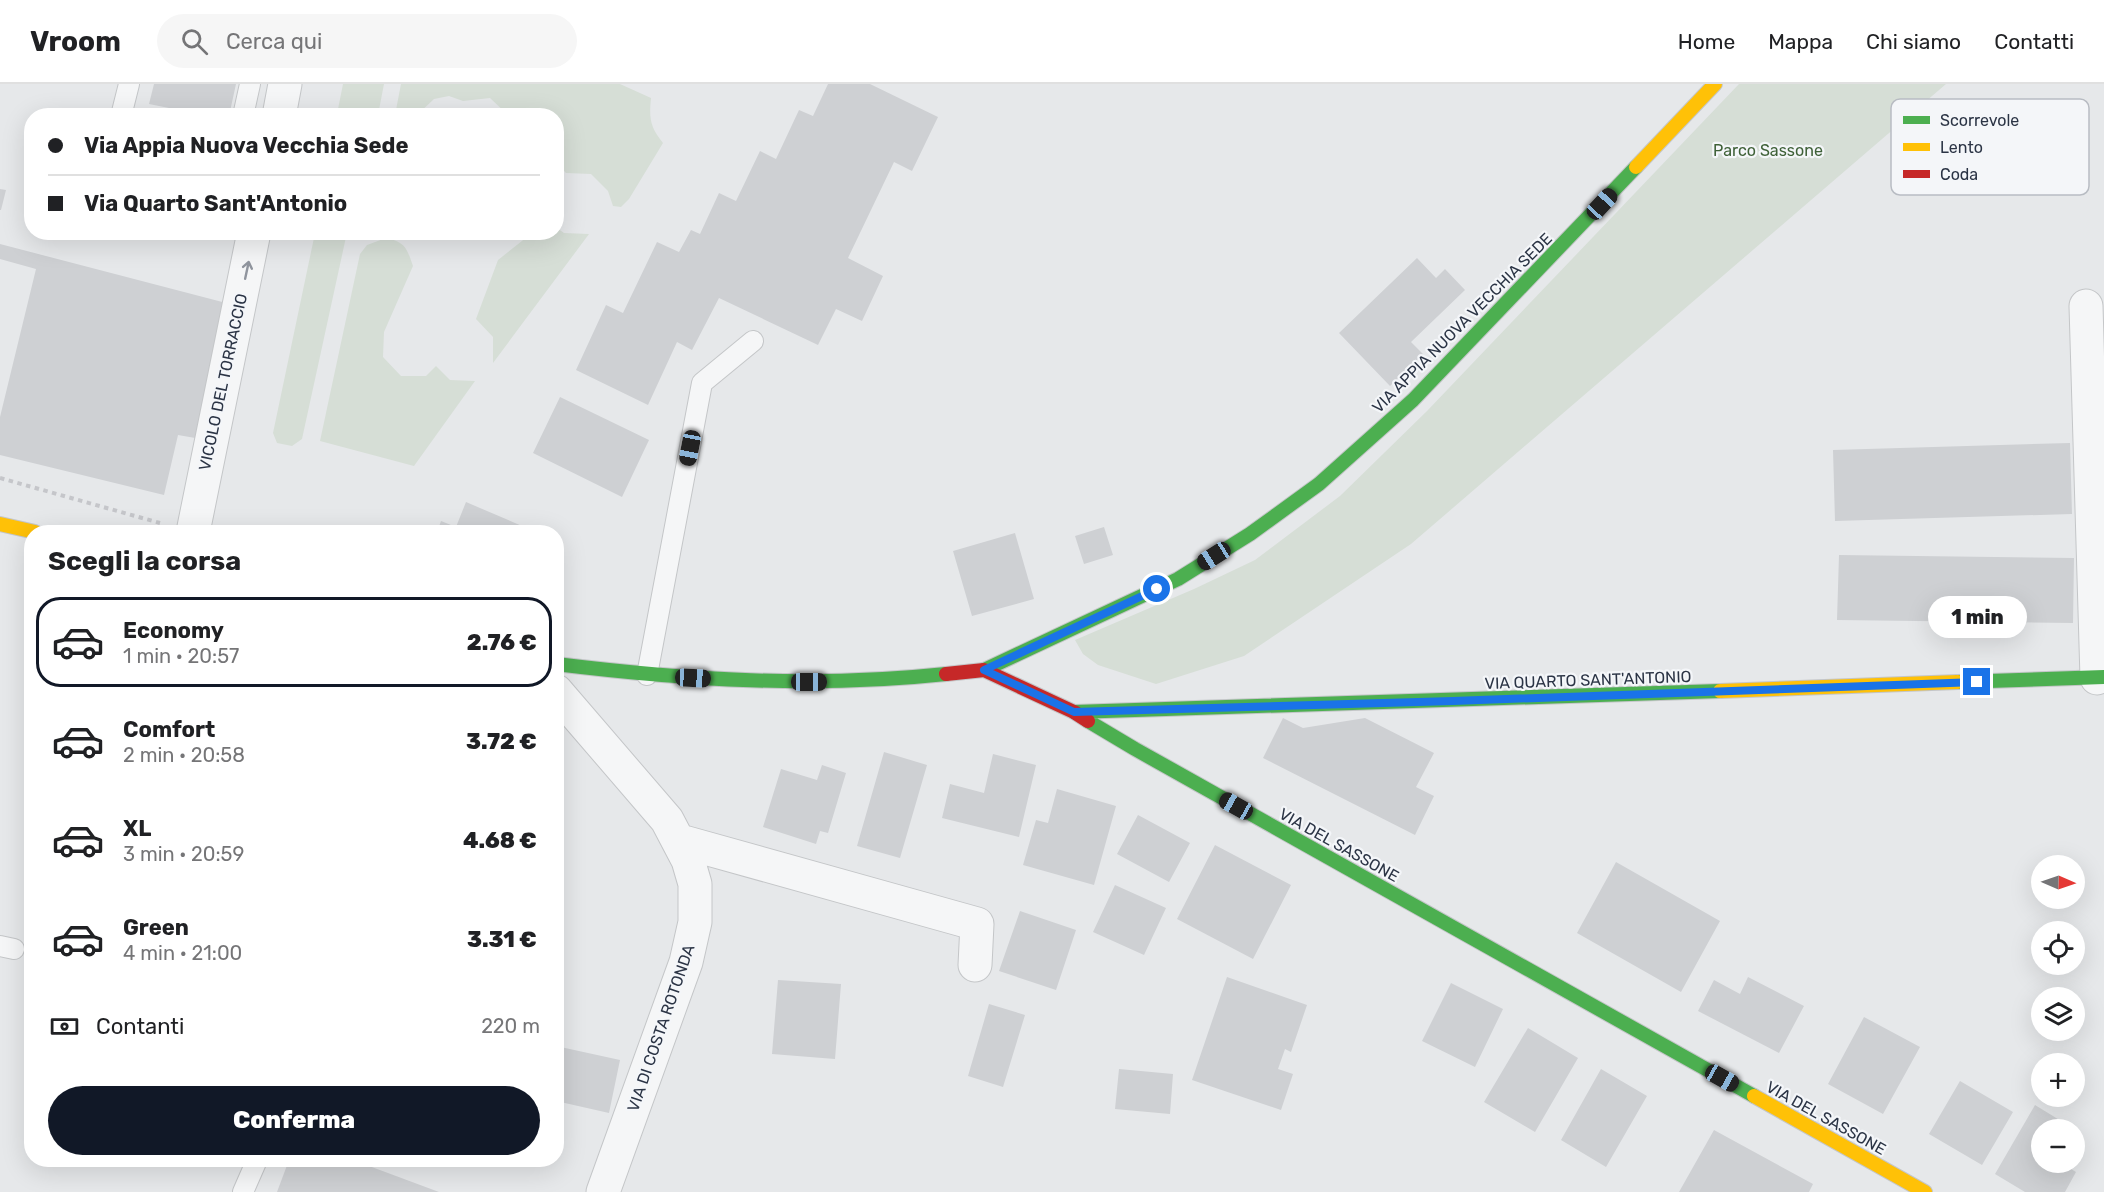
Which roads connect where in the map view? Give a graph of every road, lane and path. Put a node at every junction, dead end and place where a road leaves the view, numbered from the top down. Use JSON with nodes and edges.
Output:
{"nodes":[{"id":1,"x":129,"y":84,"type":"edge"},
{"id":2,"x":250,"y":84,"type":"edge"},
{"id":3,"x":285,"y":84,"type":"edge"},
{"id":4,"x":1715,"y":84,"type":"edge"},
{"id":5,"x":123,"y":108,"type":"edge"},
{"id":6,"x":245,"y":108,"type":"edge"},
{"id":7,"x":280,"y":108,"type":"edge"},
{"id":8,"x":252,"y":240,"type":"edge"},
{"id":9,"x":2086,"y":306,"type":"dead end"},
{"id":10,"x":753,"y":341,"type":"dead end"},
{"id":11,"x":2097,"y":429,"type":"edge"},
{"id":12,"x":0,"y":478,"type":"edge"},
{"id":13,"x":0,"y":524,"type":"edge"},
{"id":14,"x":168,"y":525,"type":"edge"},
{"id":15,"x":194,"y":525,"type":"edge"},
{"id":16,"x":24,"y":529,"type":"edge"},
{"id":17,"x":564,"y":665,"type":"edge"},
{"id":18,"x":984,"y":670,"type":"junction"},
{"id":19,"x":647,"y":675,"type":"junction"},
{"id":20,"x":2100,"y":677,"type":"edge"},
{"id":21,"x":564,"y":701,"type":"edge"},
{"id":22,"x":1074,"y":712,"type":"junction"},
{"id":23,"x":680,"y":841,"type":"junction"},
{"id":24,"x":975,"y":965,"type":"dead end"},
{"id":25,"x":253,"y":1167,"type":"edge"},
{"id":26,"x":243,"y":1192,"type":"edge"},
{"id":27,"x":603,"y":1192,"type":"edge"},
{"id":28,"x":1925,"y":1192,"type":"edge"}],
"edges":[{"from":1,"to":5,"type":"lane"},
{"from":2,"to":6,"type":"lane"},
{"from":3,"to":7,"type":"street"},
{"from":4,"to":18,"type":"street","name":"VIA APPIA NUOVA VECCHIA SEDE"},
{"from":15,"to":8,"type":"street","name":"VICOLO DEL TORRACCIO","one_way":true},
{"from":9,"to":11,"type":"street"},
{"from":10,"to":19,"type":"lane"},
{"from":11,"to":20,"type":"street"},
{"from":12,"to":14,"type":"path"},
{"from":13,"to":16,"type":"street"},
{"from":17,"to":19,"type":"street"},
{"from":18,"to":19,"type":"street"},
{"from":18,"to":22,"type":"street","name":"VIA DEL SASSONE"},
{"from":20,"to":22,"type":"street","name":"VIA QUARTO SANT'ANTONIO"},
{"from":21,"to":23,"type":"street","name":"VIA DI COSTA ROTONDA"},
{"from":22,"to":28,"type":"street","name":"VIA DEL SASSONE"},
{"from":23,"to":24,"type":"street"},
{"from":23,"to":27,"type":"street","name":"VIA DI COSTA ROTONDA"},
{"from":25,"to":26,"type":"lane"}]}
